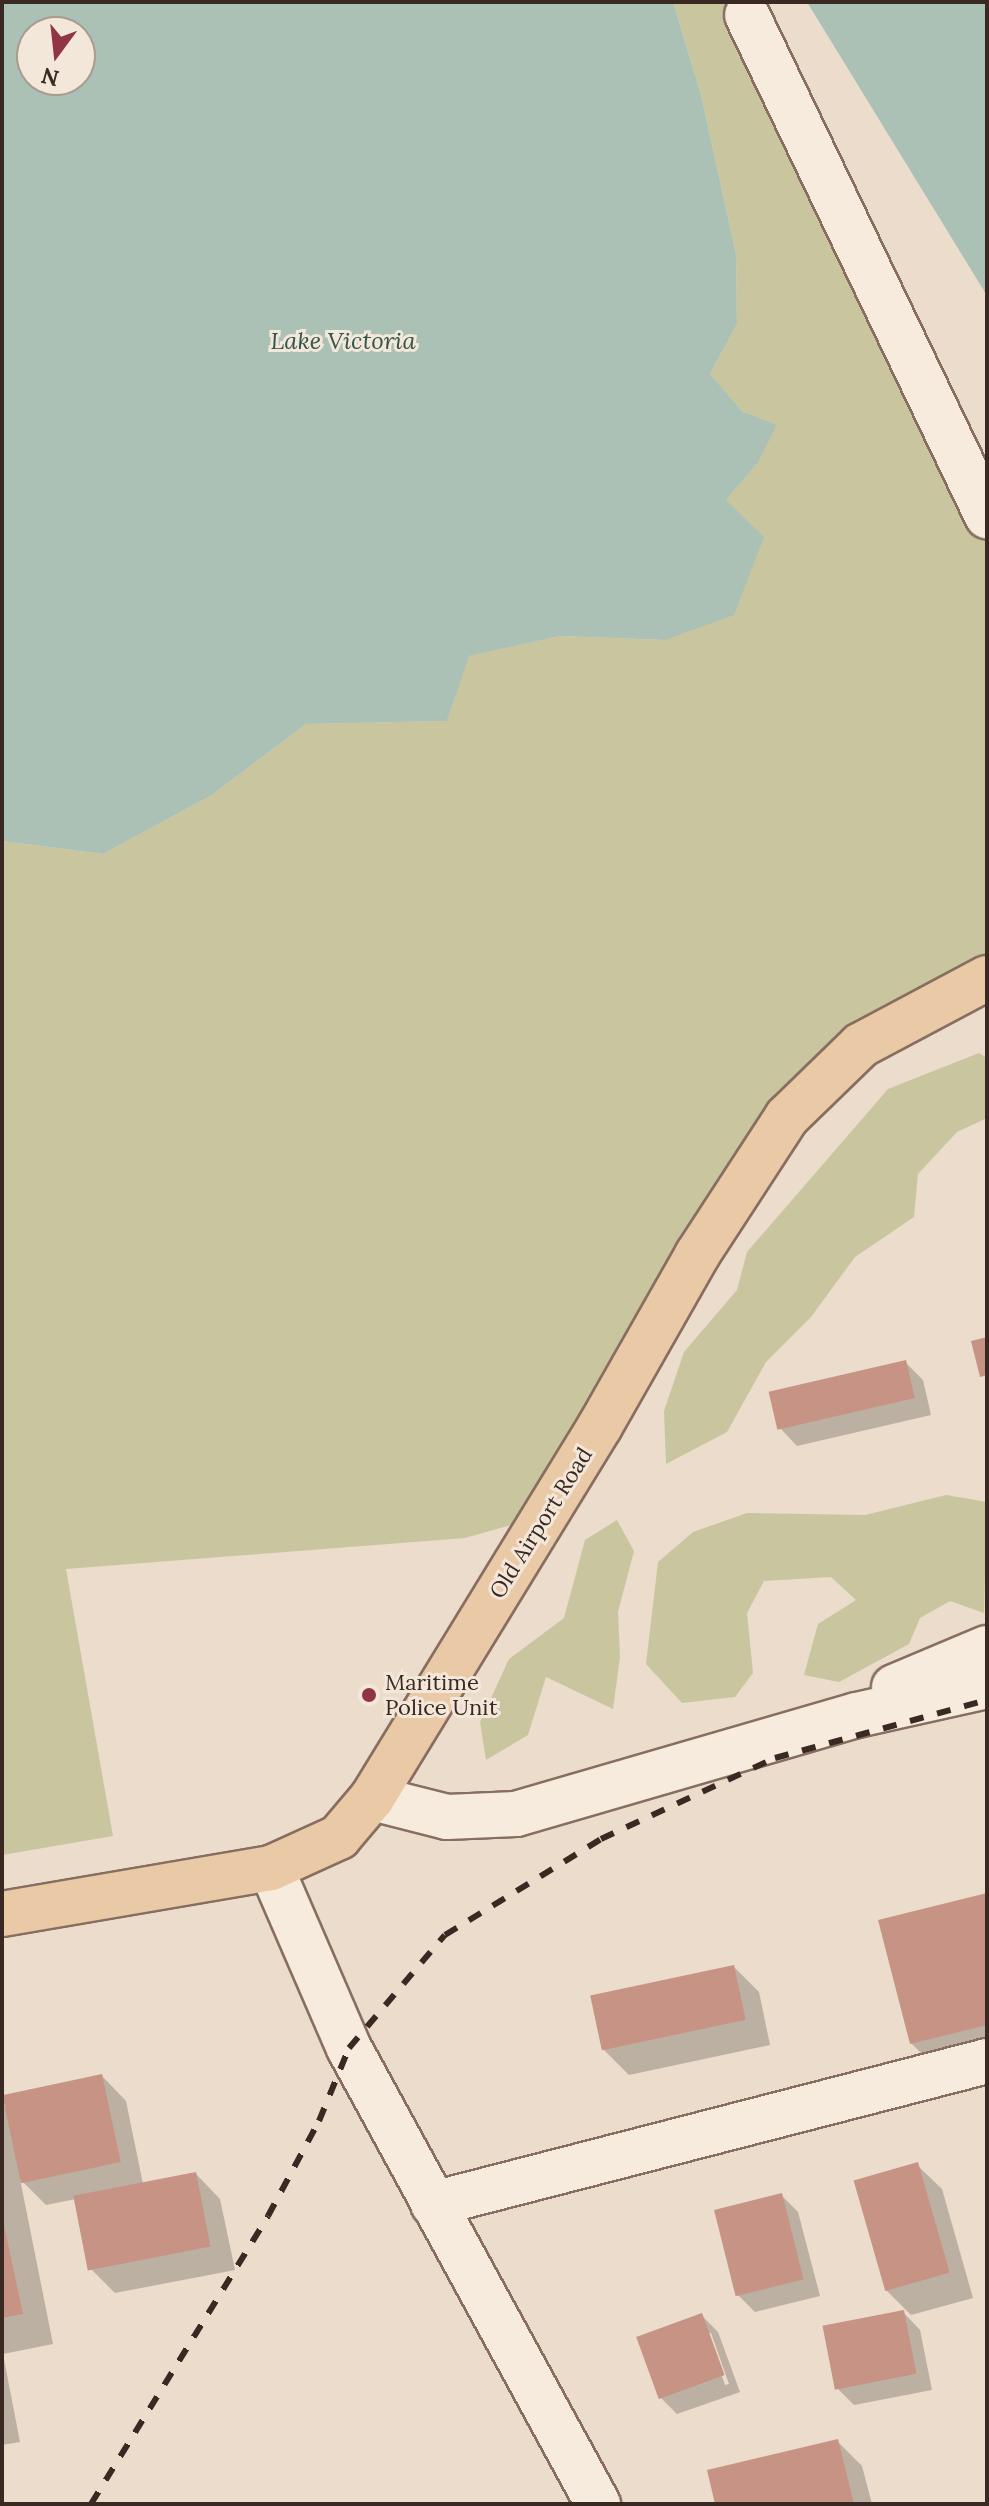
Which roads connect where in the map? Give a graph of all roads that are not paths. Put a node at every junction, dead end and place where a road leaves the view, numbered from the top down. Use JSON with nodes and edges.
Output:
{"nodes":[{"id":1,"x":747,"y":15,"type":"dead end"},
{"id":2,"x":987,"y":516,"type":"edge"},
{"id":3,"x":987,"y":978,"type":"edge"},
{"id":4,"x":987,"y":1648,"type":"edge"},
{"id":5,"x":987,"y":1686,"type":"edge"},
{"id":6,"x":857,"y":1715,"type":"junction"},
{"id":7,"x":372,"y":1798,"type":"junction"},
{"id":8,"x":271,"y":1868,"type":"junction"},
{"id":9,"x":2,"y":1914,"type":"edge"},
{"id":10,"x":987,"y":2061,"type":"edge"},
{"id":11,"x":433,"y":2204,"type":"junction"},
{"id":12,"x":598,"y":2504,"type":"edge"}],
"edges":[{"from":1,"to":2,"type":"street"},
{"from":3,"to":7,"type":"main road","name":"Old Airport Road"},
{"from":4,"to":6,"type":"street"},
{"from":5,"to":6,"type":"street"},
{"from":6,"to":7,"type":"street"},
{"from":7,"to":8,"type":"main road","name":"Old Airport Road"},
{"from":8,"to":9,"type":"main road","name":"Old Airport Road"},
{"from":8,"to":11,"type":"street"},
{"from":10,"to":11,"type":"street"},
{"from":11,"to":12,"type":"street"}]}
